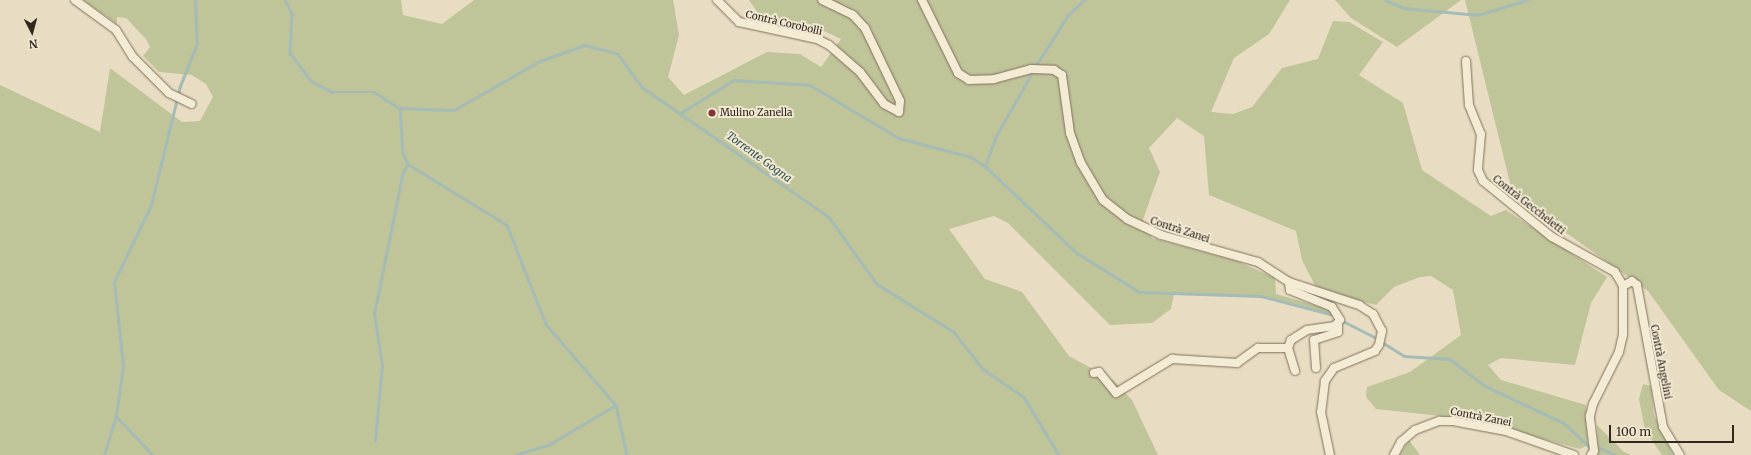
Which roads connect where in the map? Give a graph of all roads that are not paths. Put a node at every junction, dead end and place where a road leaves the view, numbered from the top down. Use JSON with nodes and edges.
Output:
{"nodes":[{"id":1,"x":75,"y":0,"type":"edge"},
{"id":2,"x":717,"y":0,"type":"edge"},
{"id":3,"x":822,"y":0,"type":"edge"},
{"id":4,"x":922,"y":0,"type":"edge"},
{"id":5,"x":1466,"y":61,"type":"dead end"},
{"id":6,"x":192,"y":104,"type":"dead end"},
{"id":7,"x":1290,"y":282,"type":"junction"},
{"id":8,"x":1623,"y":286,"type":"junction"},
{"id":9,"x":1338,"y":324,"type":"junction"},
{"id":10,"x":1288,"y":348,"type":"junction"},
{"id":11,"x":1316,"y":368,"type":"dead end"},
{"id":12,"x":1295,"y":371,"type":"dead end"},
{"id":13,"x":1094,"y":373,"type":"dead end"},
{"id":14,"x":1330,"y":455,"type":"edge"},
{"id":15,"x":1394,"y":455,"type":"edge"},
{"id":16,"x":1574,"y":455,"type":"edge"},
{"id":17,"x":1591,"y":455,"type":"edge"},
{"id":18,"x":1680,"y":455,"type":"edge"}],
"edges":[{"from":1,"to":6,"type":"street"},
{"from":2,"to":3,"type":"street","name":"Contrà Corobolli"},
{"from":4,"to":7,"type":"street","name":"Contrà Zanei"},
{"from":5,"to":8,"type":"street","name":"Contrà Geccheletti"},
{"from":7,"to":9,"type":"street","name":"Contrà Zanei"},
{"from":7,"to":14,"type":"street","name":"Contrà Zanei"},
{"from":8,"to":17,"type":"street"},
{"from":8,"to":18,"type":"street","name":"Contrà Angelini"},
{"from":9,"to":10,"type":"street"},
{"from":9,"to":11,"type":"street"},
{"from":10,"to":12,"type":"street"},
{"from":10,"to":13,"type":"street"},
{"from":15,"to":16,"type":"street","name":"Contrà Zanei"}]}
